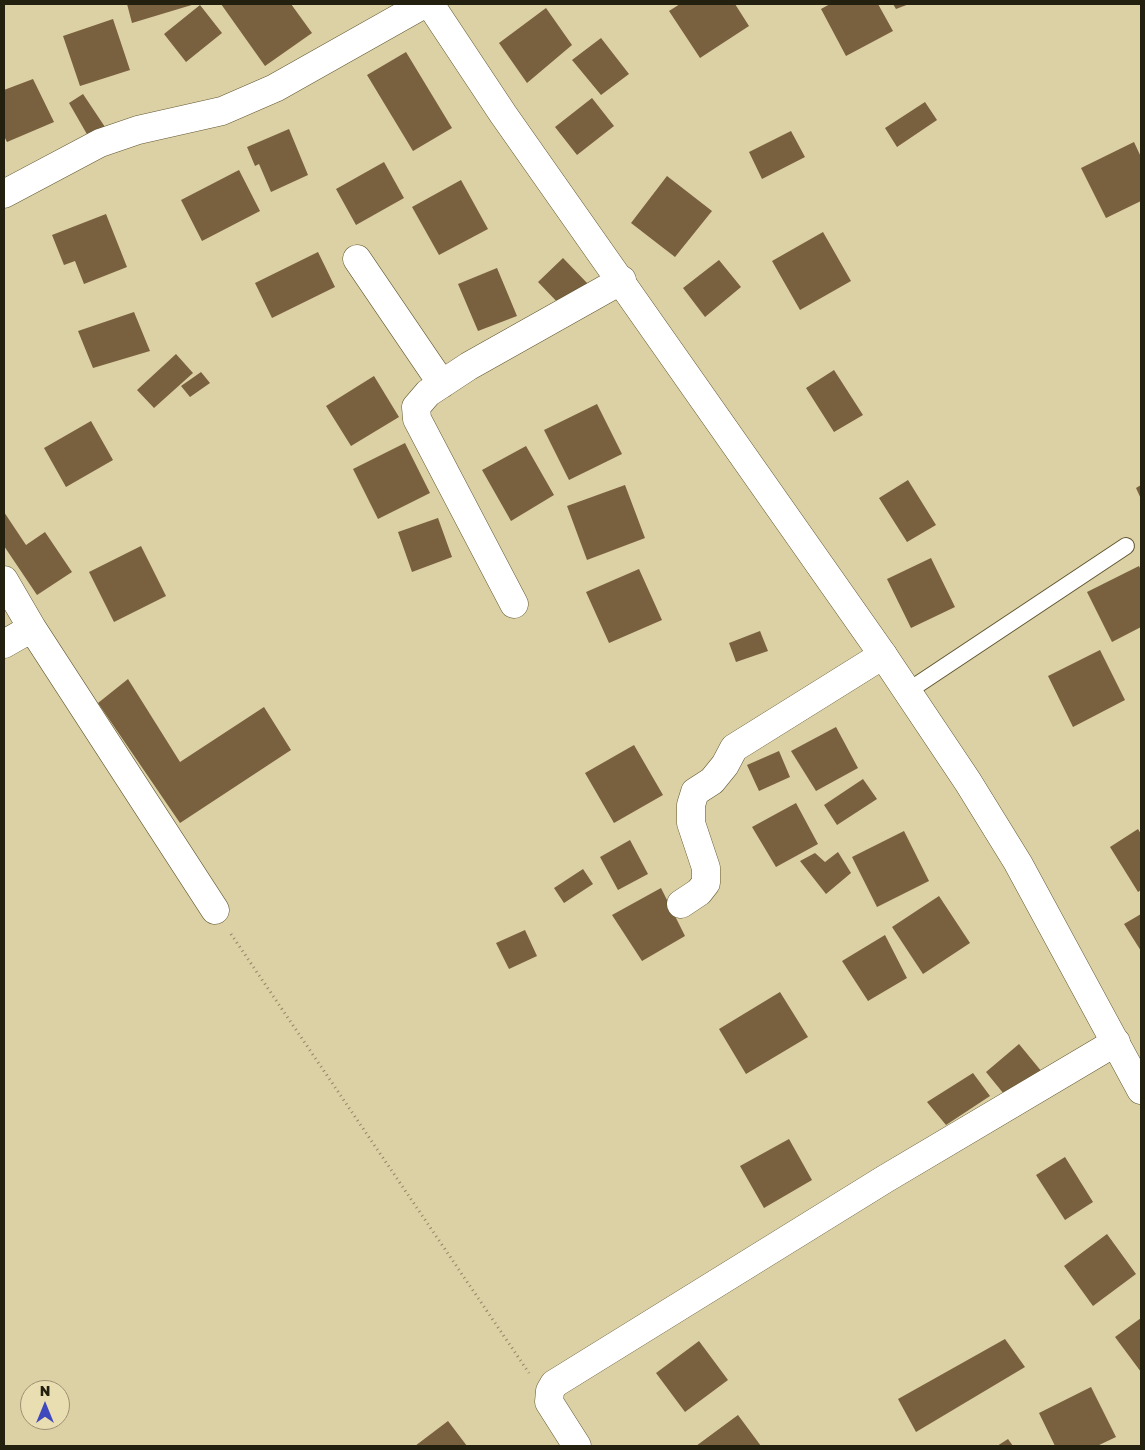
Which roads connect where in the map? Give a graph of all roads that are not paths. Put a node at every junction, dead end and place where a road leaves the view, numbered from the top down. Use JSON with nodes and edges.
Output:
{"nodes":[{"id":1,"x":424,"y":4,"type":"edge"},
{"id":2,"x":430,"y":4,"type":"edge"},
{"id":3,"x":4,"y":194,"type":"edge"},
{"id":4,"x":357,"y":259,"type":"dead end"},
{"id":5,"x":622,"y":280,"type":"junction"},
{"id":6,"x":442,"y":384,"type":"junction"},
{"id":7,"x":1126,"y":546,"type":"dead end"},
{"id":8,"x":4,"y":580,"type":"edge"},
{"id":9,"x":514,"y":604,"type":"dead end"},
{"id":10,"x":32,"y":628,"type":"junction"},
{"id":11,"x":4,"y":644,"type":"edge"},
{"id":12,"x":883,"y":655,"type":"junction"},
{"id":13,"x":908,"y":691,"type":"junction"},
{"id":14,"x":681,"y":904,"type":"dead end"},
{"id":15,"x":215,"y":910,"type":"road end"},
{"id":16,"x":1116,"y":1042,"type":"junction"},
{"id":17,"x":1141,"y":1090,"type":"edge"},
{"id":18,"x":577,"y":1446,"type":"edge"}],
"edges":[{"from":1,"to":3,"type":"street"},
{"from":2,"to":5,"type":"street"},
{"from":4,"to":6,"type":"street"},
{"from":5,"to":6,"type":"street"},
{"from":5,"to":12,"type":"street"},
{"from":6,"to":9,"type":"street"},
{"from":7,"to":13,"type":"lane"},
{"from":8,"to":10,"type":"street"},
{"from":10,"to":11,"type":"street"},
{"from":10,"to":15,"type":"street"},
{"from":12,"to":13,"type":"street"},
{"from":12,"to":14,"type":"street"},
{"from":13,"to":16,"type":"street"},
{"from":16,"to":17,"type":"street"},
{"from":16,"to":18,"type":"street"}]}
